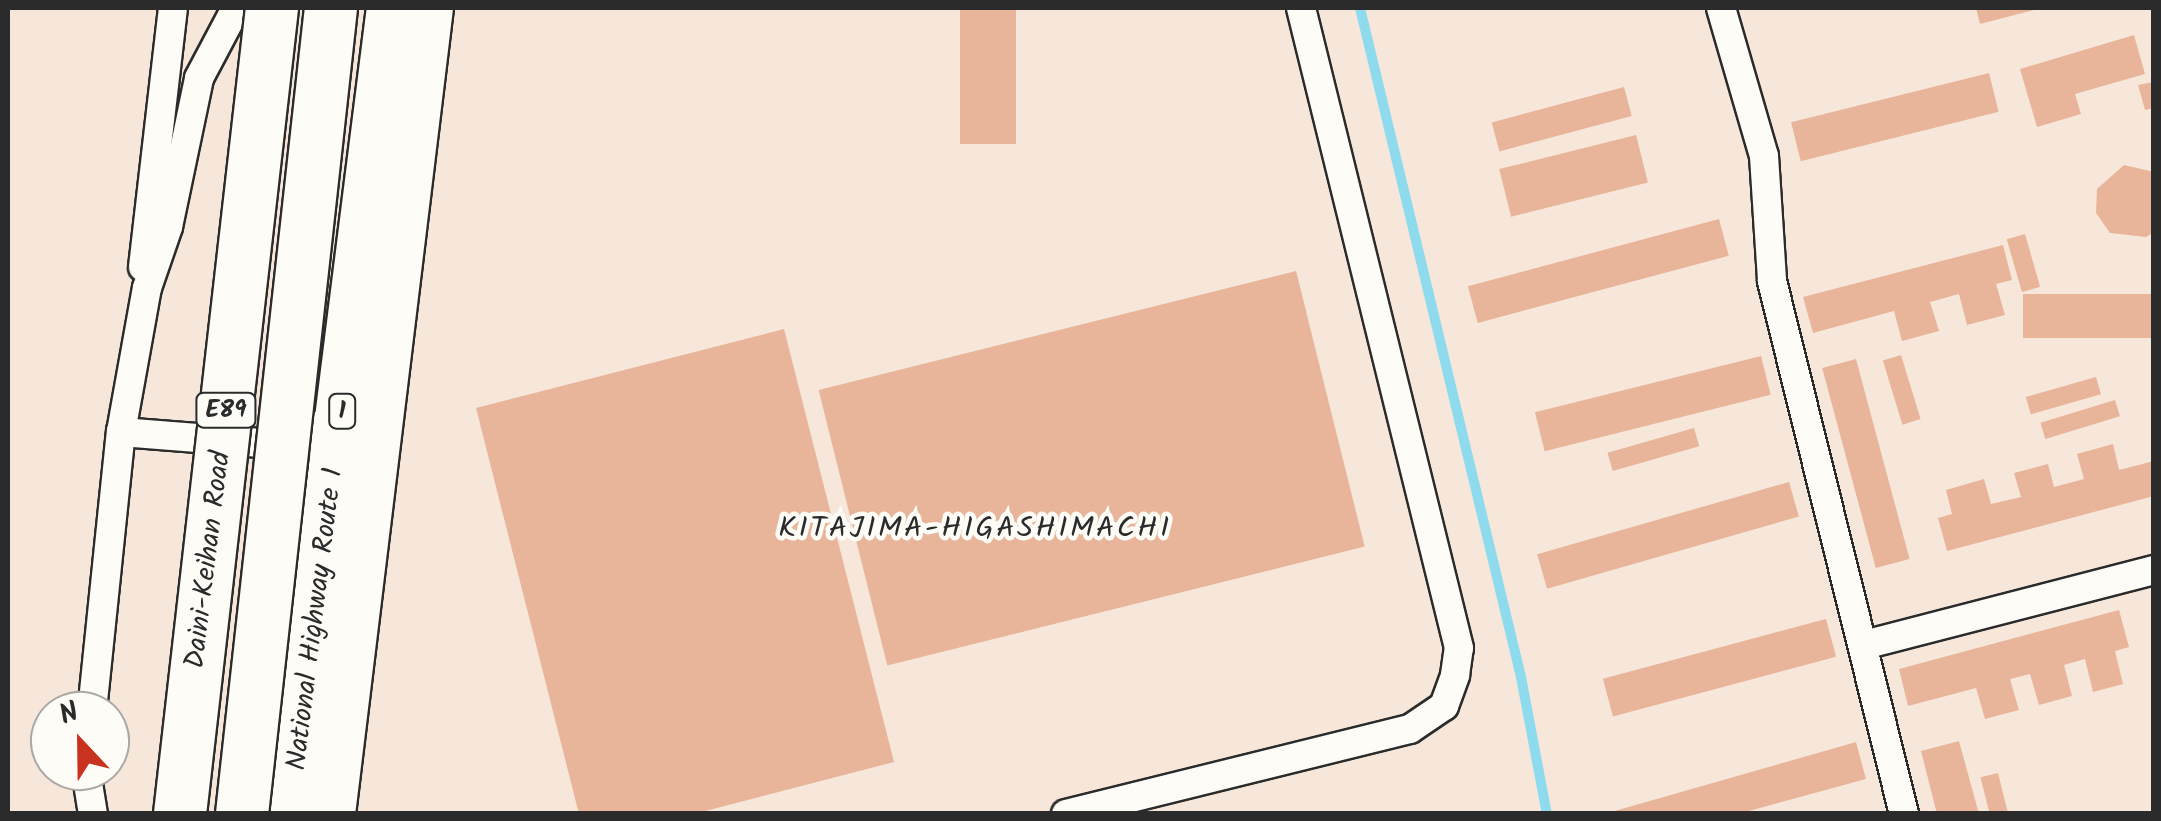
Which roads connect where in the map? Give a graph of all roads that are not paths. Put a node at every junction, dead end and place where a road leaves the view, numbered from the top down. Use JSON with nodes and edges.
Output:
{"nodes":[{"id":1,"x":173,"y":8,"type":"edge"},
{"id":2,"x":236,"y":8,"type":"edge"},
{"id":3,"x":252,"y":8,"type":"edge"},
{"id":4,"x":272,"y":8,"type":"edge"},
{"id":5,"x":331,"y":8,"type":"edge"},
{"id":6,"x":393,"y":8,"type":"edge"},
{"id":7,"x":433,"y":8,"type":"edge"},
{"id":8,"x":1302,"y":8,"type":"edge"},
{"id":9,"x":1721,"y":8,"type":"edge"},
{"id":10,"x":389,"y":187,"type":"junction"},
{"id":11,"x":147,"y":288,"type":"junction"},
{"id":12,"x":122,"y":432,"type":"junction"},
{"id":13,"x":212,"y":439,"type":"junction"},
{"id":14,"x":2154,"y":570,"type":"edge"},
{"id":15,"x":1864,"y":645,"type":"junction"},
{"id":16,"x":94,"y":691,"type":"edge"},
{"id":17,"x":176,"y":814,"type":"edge"},
{"id":18,"x":242,"y":814,"type":"edge"},
{"id":19,"x":291,"y":814,"type":"edge"},
{"id":20,"x":336,"y":814,"type":"edge"},
{"id":21,"x":1066,"y":814,"type":"edge"},
{"id":22,"x":1904,"y":814,"type":"edge"}],
"edges":[{"from":1,"to":11,"type":"street"},
{"from":2,"to":11,"type":"street"},
{"from":3,"to":13,"type":"highway"},
{"from":4,"to":17,"type":"highway","name":"Daini-Keihan Road","number":"E89","bridge":true},
{"from":5,"to":18,"type":"highway","number":"E89","bridge":true},
{"from":6,"to":10,"type":"highway","name":"National Highway Route 1","number":"1"},
{"from":7,"to":10,"type":"street"},
{"from":8,"to":21,"type":"street"},
{"from":9,"to":15,"type":"street"},
{"from":10,"to":13,"type":"street"},
{"from":10,"to":19,"type":"highway","name":"National Highway Route 1","number":"1"},
{"from":10,"to":20,"type":"street"},
{"from":11,"to":12,"type":"street"},
{"from":12,"to":13,"type":"street"},
{"from":12,"to":16,"type":"street"},
{"from":13,"to":17,"type":"highway"},
{"from":14,"to":15,"type":"street"},
{"from":15,"to":22,"type":"street"}]}
